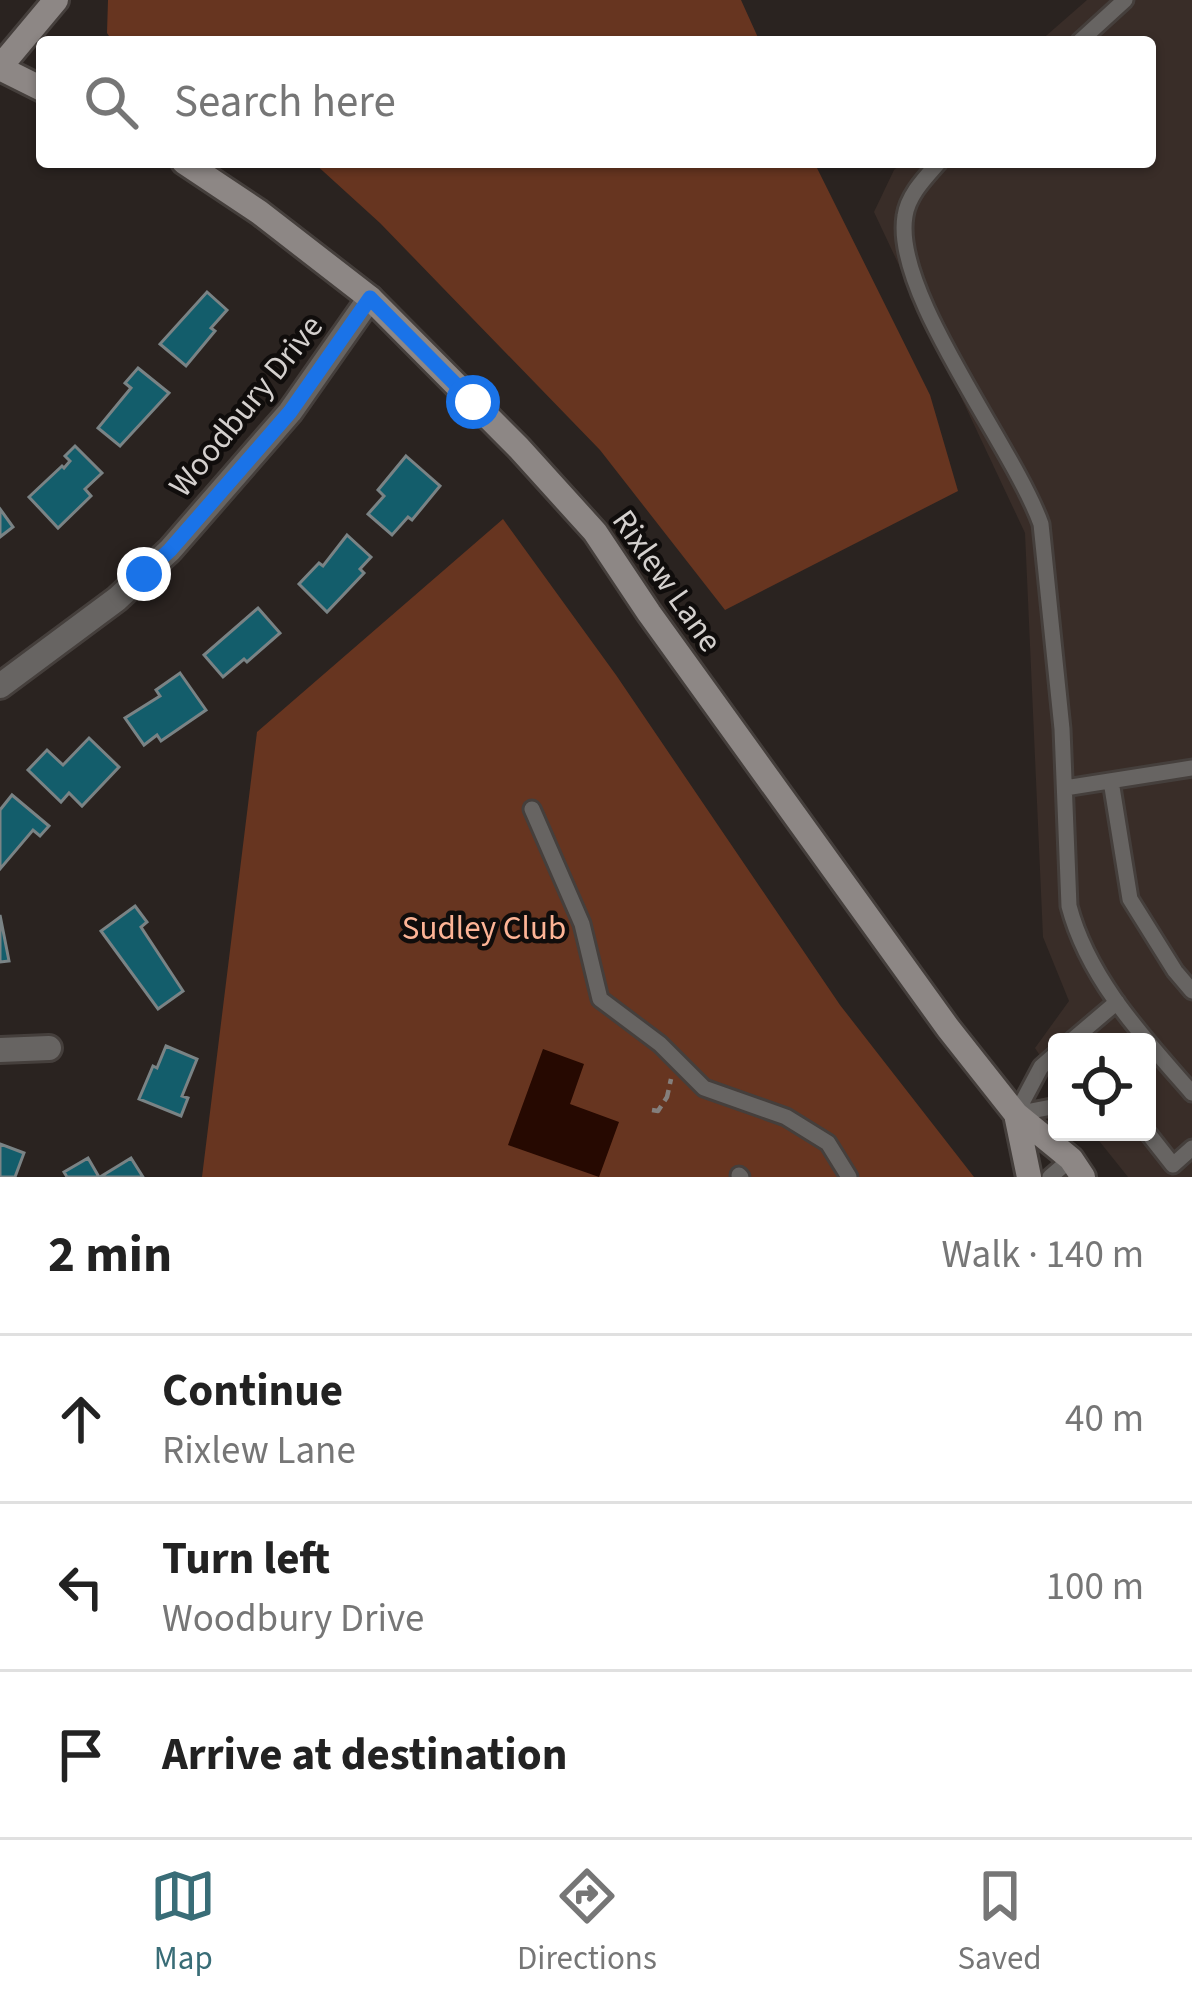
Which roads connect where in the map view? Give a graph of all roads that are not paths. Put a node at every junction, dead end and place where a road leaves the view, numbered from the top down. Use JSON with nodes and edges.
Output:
{"nodes":[{"id":1,"x":56,"y":0,"type":"edge"},
{"id":2,"x":1125,"y":0,"type":"edge"},
{"id":3,"x":1086,"y":36,"type":"edge"},
{"id":4,"x":0,"y":67,"type":"edge"},
{"id":5,"x":36,"y":86,"type":"edge"},
{"id":6,"x":193,"y":168,"type":"edge"},
{"id":7,"x":934,"y":168,"type":"edge"},
{"id":8,"x":370,"y":298,"type":"junction"},
{"id":9,"x":0,"y":686,"type":"edge"},
{"id":10,"x":1192,"y":768,"type":"edge"},
{"id":11,"x":1111,"y":782,"type":"junction"},
{"id":12,"x":1064,"y":788,"type":"junction"},
{"id":13,"x":532,"y":809,"type":"dead end"},
{"id":14,"x":1192,"y":992,"type":"edge"},
{"id":15,"x":1117,"y":1002,"type":"junction"},
{"id":16,"x":1081,"y":1033,"type":"edge"},
{"id":17,"x":1138,"y":1033,"type":"edge"},
{"id":18,"x":49,"y":1048,"type":"dead end"},
{"id":19,"x":0,"y":1050,"type":"edge"},
{"id":20,"x":1156,"y":1055,"type":"edge"},
{"id":21,"x":1048,"y":1061,"type":"edge"},
{"id":22,"x":1192,"y":1093,"type":"edge"},
{"id":23,"x":1048,"y":1108,"type":"edge"},
{"id":24,"x":1016,"y":1114,"type":"junction"},
{"id":25,"x":1154,"y":1141,"type":"edge"},
{"id":26,"x":1192,"y":1148,"type":"edge"},
{"id":27,"x":1077,"y":1168,"type":"edge"},
{"id":28,"x":1179,"y":1171,"type":"edge"},
{"id":29,"x":849,"y":1177,"type":"edge"},
{"id":30,"x":1029,"y":1177,"type":"edge"},
{"id":31,"x":1051,"y":1177,"type":"edge"}],
"edges":[{"from":1,"to":4,"type":"street"},
{"from":2,"to":3,"type":"lane"},
{"from":4,"to":5,"type":"street"},
{"from":6,"to":8,"type":"street","name":"Rixlew Lane"},
{"from":7,"to":12,"type":"lane"},
{"from":8,"to":9,"type":"street","name":"Woodbury Drive"},
{"from":8,"to":24,"type":"street","name":"Rixlew Lane"},
{"from":10,"to":11,"type":"lane"},
{"from":11,"to":12,"type":"lane"},
{"from":11,"to":14,"type":"lane"},
{"from":12,"to":15,"type":"lane"},
{"from":13,"to":29,"type":"lane"},
{"from":15,"to":16,"type":"lane"},
{"from":15,"to":17,"type":"lane"},
{"from":18,"to":19,"type":"street"},
{"from":20,"to":22,"type":"lane"},
{"from":21,"to":24,"type":"lane"},
{"from":23,"to":24,"type":"lane"},
{"from":24,"to":27,"type":"street","name":"Rixlew Lane"},
{"from":24,"to":30,"type":"street","name":"Rixlew Lane"},
{"from":25,"to":28,"type":"lane"},
{"from":26,"to":28,"type":"lane"},
{"from":27,"to":31,"type":"lane"}]}
